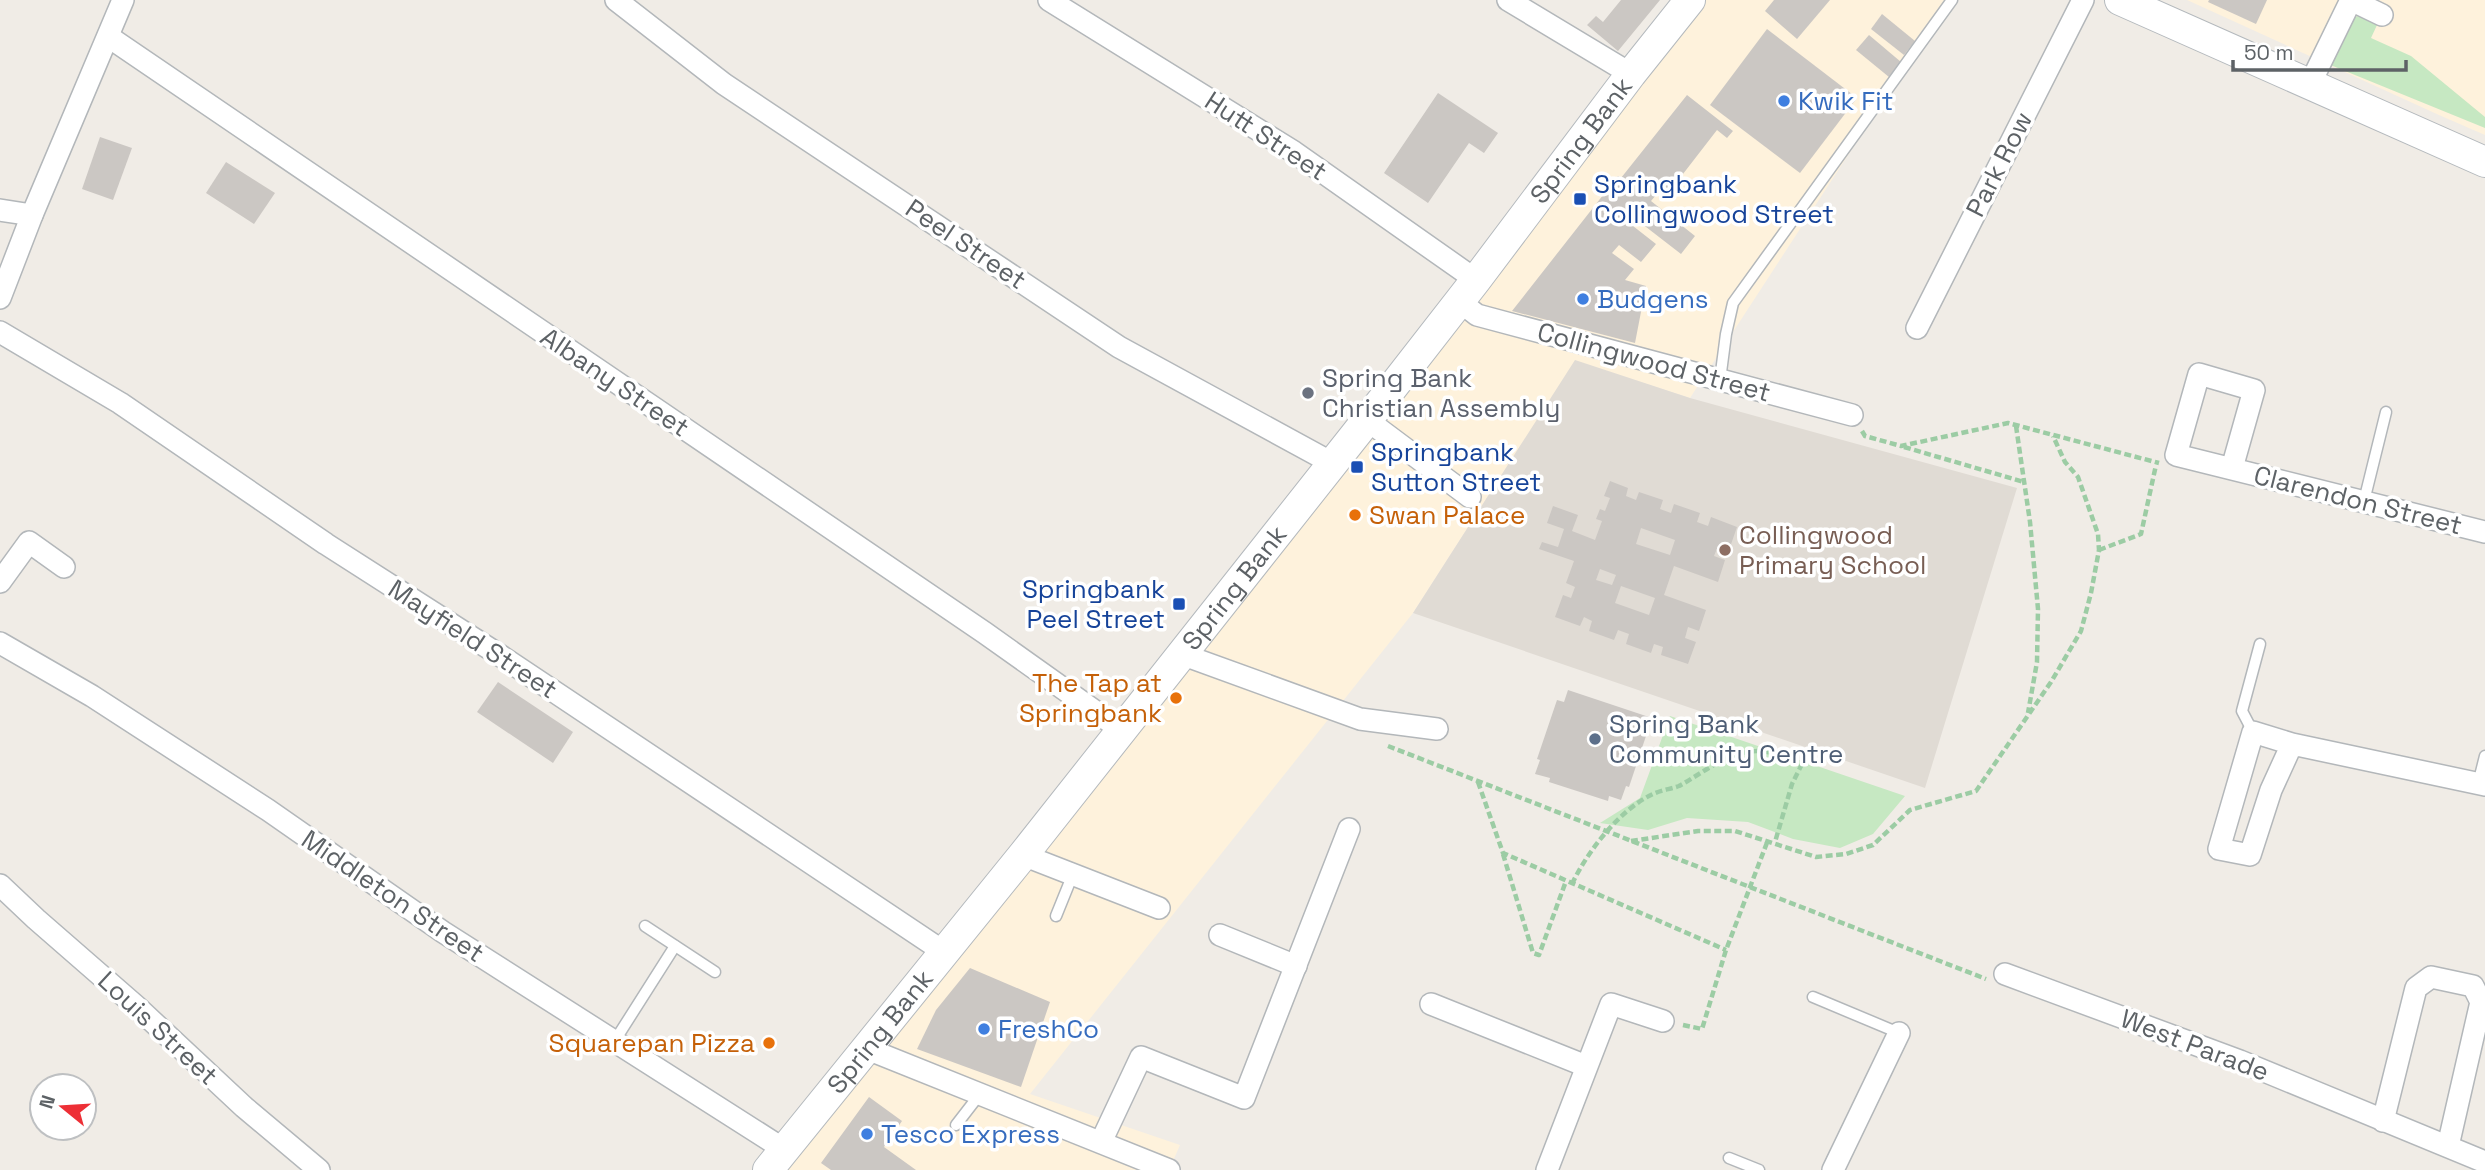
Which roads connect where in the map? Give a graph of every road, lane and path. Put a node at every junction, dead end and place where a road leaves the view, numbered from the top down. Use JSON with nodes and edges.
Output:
{"nodes":[{"id":1,"x":122,"y":0,"type":"edge"},
{"id":2,"x":616,"y":0,"type":"edge"},
{"id":3,"x":1049,"y":0,"type":"edge"},
{"id":4,"x":1508,"y":0,"type":"edge"},
{"id":5,"x":1690,"y":0,"type":"edge"},
{"id":6,"x":1952,"y":0,"type":"edge"},
{"id":7,"x":2083,"y":0,"type":"edge"},
{"id":8,"x":2120,"y":0,"type":"edge"},
{"id":9,"x":2351,"y":0,"type":"edge"},
{"id":10,"x":639,"y":7,"type":"edge"},
{"id":11,"x":2382,"y":15,"type":"dead end"},
{"id":12,"x":108,"y":37,"type":"junction"},
{"id":13,"x":1631,"y":74,"type":"junction"},
{"id":14,"x":2309,"y":86,"type":"junction"},
{"id":15,"x":2485,"y":162,"type":"edge"},
{"id":16,"x":0,"y":210,"type":"edge"},
{"id":17,"x":32,"y":215,"type":"junction"},
{"id":18,"x":1468,"y":291,"type":"junction"},
{"id":19,"x":0,"y":298,"type":"edge"},
{"id":20,"x":1917,"y":328,"type":"dead end"},
{"id":21,"x":0,"y":332,"type":"edge"},
{"id":22,"x":1720,"y":380,"type":"junction"},
{"id":23,"x":2386,"y":412,"type":"dead end"},
{"id":24,"x":1852,"y":415,"type":"joint"},
{"id":25,"x":1367,"y":420,"type":"junction"},
{"id":26,"x":2016,"y":426,"type":"junction"},
{"id":27,"x":2053,"y":436,"type":"junction"},
{"id":28,"x":1901,"y":446,"type":"junction"},
{"id":29,"x":2176,"y":455,"type":"junction"},
{"id":30,"x":1332,"y":463,"type":"junction"},
{"id":31,"x":2156,"y":465,"type":"junction"},
{"id":32,"x":2232,"y":468,"type":"junction"},
{"id":33,"x":2024,"y":482,"type":"junction"},
{"id":34,"x":1470,"y":497,"type":"dead end"},
{"id":35,"x":2364,"y":501,"type":"junction"},
{"id":36,"x":2485,"y":532,"type":"edge"},
{"id":37,"x":2099,"y":550,"type":"junction"},
{"id":38,"x":64,"y":567,"type":"dead end"},
{"id":39,"x":0,"y":582,"type":"edge"},
{"id":40,"x":0,"y":643,"type":"edge"},
{"id":41,"x":2259,"y":644,"type":"dead end"},
{"id":42,"x":1181,"y":654,"type":"junction"},
{"id":43,"x":2027,"y":717,"type":"junction"},
{"id":44,"x":1437,"y":729,"type":"dead end"},
{"id":45,"x":1121,"y":730,"type":"junction"},
{"id":46,"x":2253,"y":732,"type":"junction"},
{"id":47,"x":1376,"y":741,"type":"dead end"},
{"id":48,"x":2292,"y":744,"type":"junction"},
{"id":49,"x":2485,"y":756,"type":"edge"},
{"id":50,"x":1478,"y":781,"type":"junction"},
{"id":51,"x":2481,"y":785,"type":"edge"},
{"id":52,"x":1349,"y":829,"type":"dead end"},
{"id":53,"x":1606,"y":832,"type":"junction"},
{"id":54,"x":1631,"y":841,"type":"junction"},
{"id":55,"x":1768,"y":841,"type":"junction"},
{"id":56,"x":1775,"y":842,"type":"junction"},
{"id":57,"x":1503,"y":853,"type":"junction"},
{"id":58,"x":1023,"y":855,"type":"junction"},
{"id":59,"x":1073,"y":874,"type":"junction"},
{"id":60,"x":1569,"y":883,"type":"junction"},
{"id":61,"x":0,"y":885,"type":"edge"},
{"id":62,"x":1752,"y":887,"type":"junction"},
{"id":63,"x":1159,"y":908,"type":"dead end"},
{"id":64,"x":1056,"y":916,"type":"dead end"},
{"id":65,"x":645,"y":926,"type":"dead end"},
{"id":66,"x":1220,"y":935,"type":"dead end"},
{"id":67,"x":675,"y":946,"type":"junction"},
{"id":68,"x":1726,"y":950,"type":"junction"},
{"id":69,"x":944,"y":952,"type":"junction"},
{"id":70,"x":1296,"y":966,"type":"junction"},
{"id":71,"x":715,"y":972,"type":"dead end"},
{"id":72,"x":2005,"y":974,"type":"joint"},
{"id":73,"x":1814,"y":997,"type":"dead end"},
{"id":74,"x":1431,"y":1004,"type":"dead end"},
{"id":75,"x":1663,"y":1021,"type":"joint"},
{"id":76,"x":1899,"y":1033,"type":"joint"},
{"id":77,"x":614,"y":1042,"type":"junction"},
{"id":78,"x":865,"y":1048,"type":"junction"},
{"id":79,"x":1586,"y":1066,"type":"junction"},
{"id":80,"x":980,"y":1094,"type":"junction"},
{"id":81,"x":2383,"y":1121,"type":"junction"},
{"id":82,"x":956,"y":1125,"type":"dead end"},
{"id":83,"x":1101,"y":1142,"type":"junction"},
{"id":84,"x":2448,"y":1146,"type":"junction"},
{"id":85,"x":1729,"y":1158,"type":"dead end"},
{"id":86,"x":777,"y":1160,"type":"edge"},
{"id":87,"x":2485,"y":1162,"type":"edge"},
{"id":88,"x":318,"y":1170,"type":"edge"},
{"id":89,"x":1170,"y":1170,"type":"edge"},
{"id":90,"x":1547,"y":1170,"type":"edge"},
{"id":91,"x":1759,"y":1170,"type":"edge"},
{"id":92,"x":1833,"y":1170,"type":"edge"}],
"edges":[{"from":1,"to":12,"type":"street"},
{"from":2,"to":10,"type":"street","name":"Peel Street"},
{"from":3,"to":18,"type":"street","name":"Hutt Street"},
{"from":4,"to":13,"type":"street"},
{"from":5,"to":13,"type":"street","name":"Spring Bank"},
{"from":6,"to":22,"type":"lane"},
{"from":7,"to":20,"type":"street","name":"Park Row"},
{"from":8,"to":14,"type":"street"},
{"from":9,"to":11,"type":"street"},
{"from":9,"to":14,"type":"street"},
{"from":10,"to":30,"type":"street","name":"Peel Street"},
{"from":12,"to":17,"type":"street"},
{"from":12,"to":45,"type":"street","name":"Albany Street"},
{"from":13,"to":18,"type":"street","name":"Spring Bank"},
{"from":14,"to":15,"type":"street"},
{"from":16,"to":17,"type":"street"},
{"from":17,"to":19,"type":"street"},
{"from":18,"to":22,"type":"street","name":"Collingwood Street"},
{"from":18,"to":25,"type":"street","name":"Spring Bank"},
{"from":21,"to":69,"type":"street","name":"Mayfield Street"},
{"from":22,"to":24,"type":"street","name":"Collingwood Street"},
{"from":23,"to":35,"type":"lane"},
{"from":24,"to":28,"type":"path"},
{"from":25,"to":30,"type":"street","name":"Spring Bank"},
{"from":25,"to":34,"type":"street"},
{"from":26,"to":27,"type":"path"},
{"from":26,"to":28,"type":"path"},
{"from":26,"to":33,"type":"path"},
{"from":27,"to":31,"type":"path"},
{"from":27,"to":37,"type":"path"},
{"from":28,"to":33,"type":"path"},
{"from":29,"to":31,"type":"path"},
{"from":29,"to":32,"type":"street","name":"Clarendon Street"},
{"from":29,"to":32,"type":"street","name":"Clarendon Street"},
{"from":30,"to":42,"type":"street","name":"Spring Bank"},
{"from":31,"to":37,"type":"path"},
{"from":32,"to":35,"type":"street","name":"Clarendon Street"},
{"from":33,"to":43,"type":"path"},
{"from":35,"to":36,"type":"street","name":"Clarendon Street"},
{"from":37,"to":43,"type":"path"},
{"from":38,"to":39,"type":"street"},
{"from":40,"to":77,"type":"street","name":"Middleton Street"},
{"from":41,"to":46,"type":"lane"},
{"from":42,"to":44,"type":"street"},
{"from":42,"to":45,"type":"street","name":"Spring Bank"},
{"from":43,"to":56,"type":"path"},
{"from":45,"to":58,"type":"street","name":"Spring Bank"},
{"from":46,"to":48,"type":"street"},
{"from":46,"to":48,"type":"street"},
{"from":47,"to":50,"type":"path"},
{"from":48,"to":51,"type":"street"},
{"from":49,"to":51,"type":"lane"},
{"from":50,"to":53,"type":"path"},
{"from":50,"to":57,"type":"path"},
{"from":52,"to":70,"type":"street"},
{"from":53,"to":54,"type":"path"},
{"from":53,"to":56,"type":"path"},
{"from":53,"to":60,"type":"path"},
{"from":54,"to":55,"type":"path"},
{"from":54,"to":62,"type":"path"},
{"from":55,"to":56,"type":"path"},
{"from":55,"to":62,"type":"path"},
{"from":57,"to":60,"type":"path"},
{"from":57,"to":60,"type":"path"},
{"from":58,"to":59,"type":"street"},
{"from":58,"to":69,"type":"street","name":"Spring Bank"},
{"from":59,"to":63,"type":"street"},
{"from":59,"to":64,"type":"lane"},
{"from":60,"to":68,"type":"path"},
{"from":61,"to":88,"type":"street","name":"Louis Street"},
{"from":62,"to":68,"type":"path"},
{"from":62,"to":72,"type":"path"},
{"from":65,"to":67,"type":"lane"},
{"from":66,"to":70,"type":"street"},
{"from":67,"to":71,"type":"lane"},
{"from":67,"to":77,"type":"lane"},
{"from":68,"to":75,"type":"path"},
{"from":69,"to":78,"type":"street","name":"Spring Bank"},
{"from":70,"to":83,"type":"street"},
{"from":72,"to":81,"type":"street","name":"West Parade"},
{"from":73,"to":76,"type":"lane"},
{"from":74,"to":79,"type":"street"},
{"from":75,"to":79,"type":"street"},
{"from":76,"to":92,"type":"street"},
{"from":77,"to":86,"type":"street","name":"Middleton Street"},
{"from":78,"to":80,"type":"street"},
{"from":78,"to":86,"type":"street","name":"Spring Bank"},
{"from":79,"to":90,"type":"street"},
{"from":80,"to":82,"type":"lane"},
{"from":80,"to":83,"type":"street"},
{"from":81,"to":84,"type":"street","name":"West Parade"},
{"from":81,"to":84,"type":"street"},
{"from":83,"to":89,"type":"street"},
{"from":84,"to":87,"type":"street","name":"West Parade"},
{"from":85,"to":91,"type":"lane"}]}
